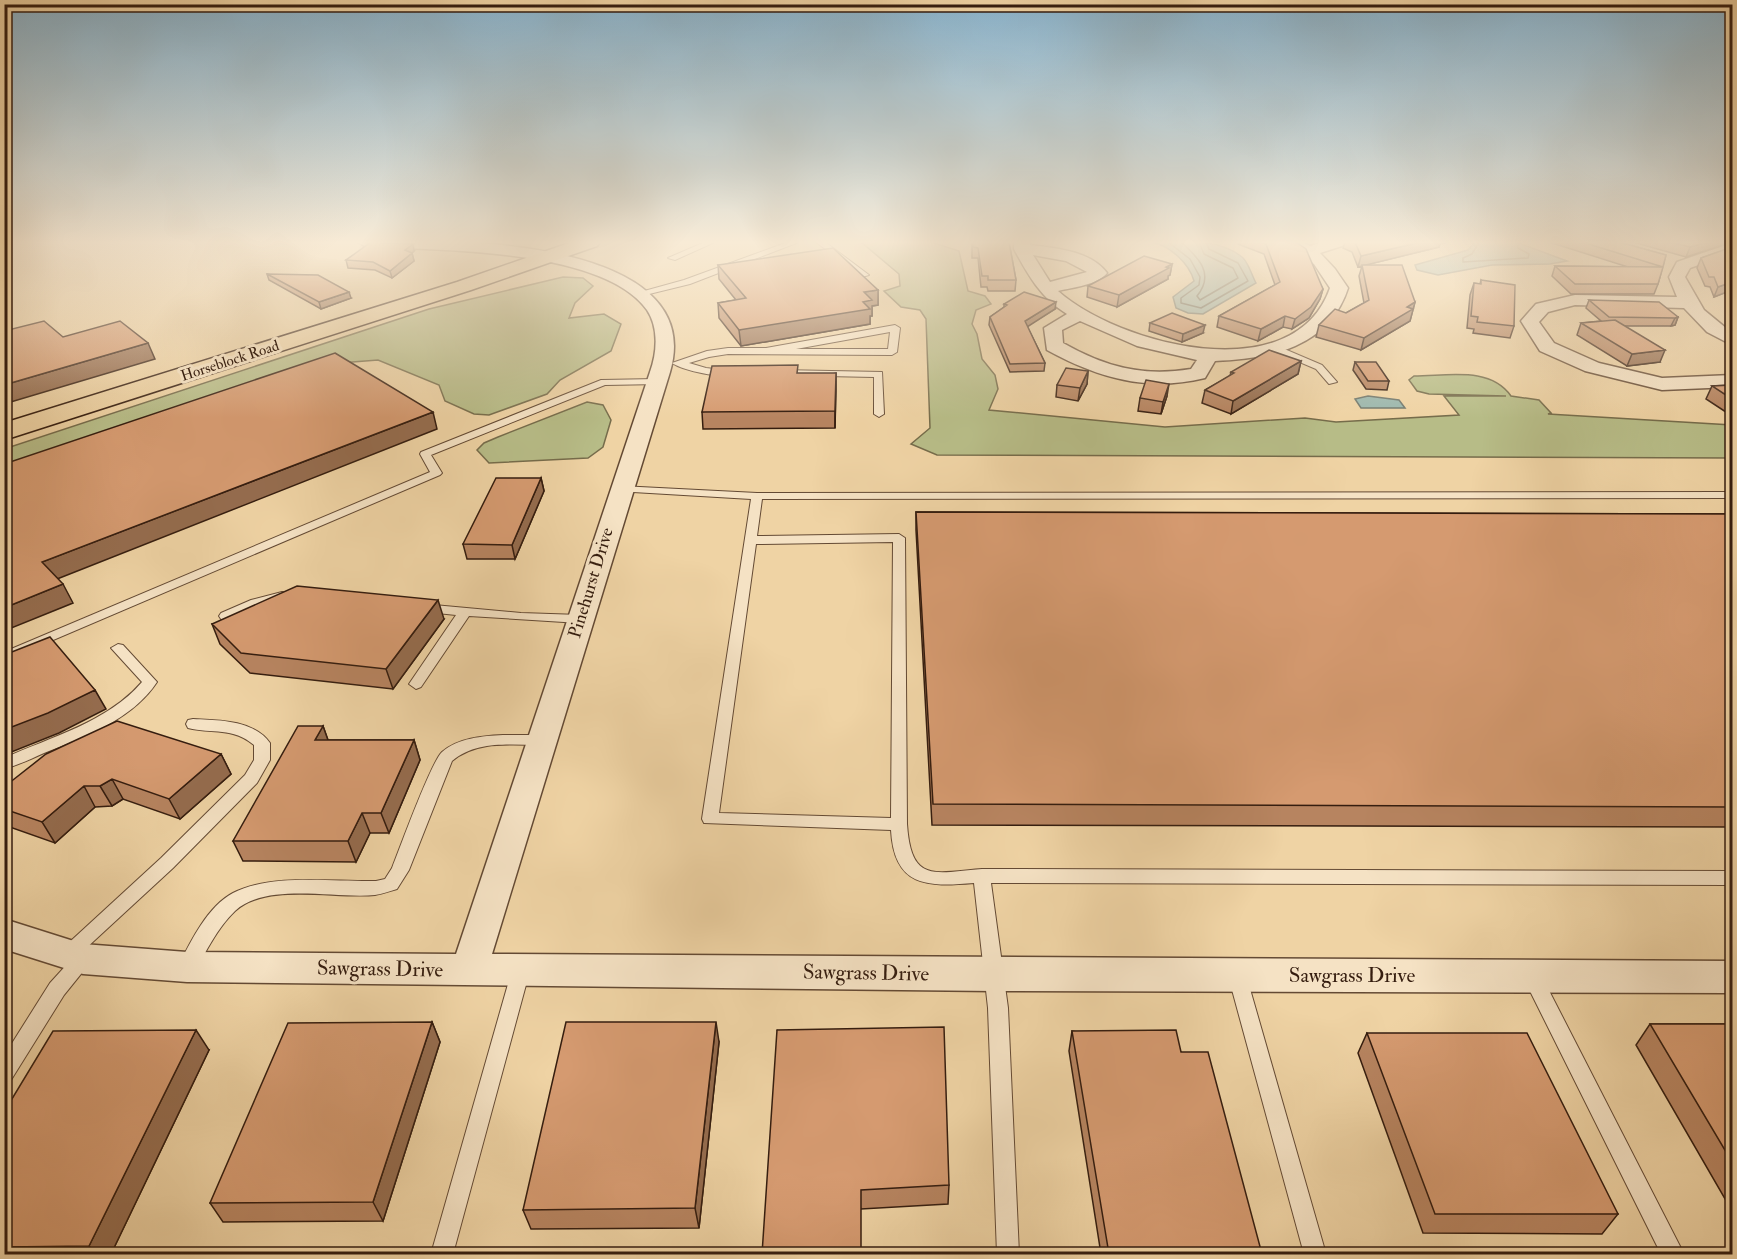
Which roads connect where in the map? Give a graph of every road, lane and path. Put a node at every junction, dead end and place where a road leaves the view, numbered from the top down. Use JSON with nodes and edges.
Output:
{"nodes":[{"id":1,"x":413,"y":301,"type":"edge"},
{"id":2,"x":647,"y":301,"type":"edge"},
{"id":3,"x":1063,"y":301,"type":"edge"},
{"id":4,"x":1334,"y":301,"type":"edge"},
{"id":5,"x":1572,"y":301,"type":"edge"},
{"id":6,"x":1604,"y":301,"type":"edge"},
{"id":7,"x":1689,"y":303,"type":"joint"},
{"id":8,"x":1080,"y":314,"type":"junction"},
{"id":9,"x":1732,"y":340,"type":"edge"},
{"id":10,"x":1272,"y":347,"type":"junction"},
{"id":11,"x":767,"y":351,"type":"junction"},
{"id":12,"x":1209,"y":355,"type":"junction"},
{"id":13,"x":667,"y":370,"type":"junction"},
{"id":14,"x":738,"y":373,"type":"edge"},
{"id":15,"x":773,"y":373,"type":"edge"},
{"id":16,"x":1732,"y":381,"type":"edge"},
{"id":17,"x":1332,"y":382,"type":"dead end"},
{"id":18,"x":879,"y":414,"type":"dead end"},
{"id":19,"x":4,"y":432,"type":"edge"},
{"id":20,"x":620,"y":489,"type":"junction"},
{"id":21,"x":1732,"y":495,"type":"edge"},
{"id":22,"x":757,"y":496,"type":"junction"},
{"id":23,"x":750,"y":540,"type":"junction"},
{"id":24,"x":298,"y":596,"type":"edge"},
{"id":25,"x":409,"y":606,"type":"edge"},
{"id":26,"x":465,"y":612,"type":"junction"},
{"id":27,"x":226,"y":616,"type":"edge"},
{"id":28,"x":580,"y":619,"type":"junction"},
{"id":29,"x":118,"y":648,"type":"dead end"},
{"id":30,"x":4,"y":657,"type":"edge"},
{"id":31,"x":416,"y":684,"type":"dead end"},
{"id":32,"x":193,"y":724,"type":"dead end"},
{"id":33,"x":541,"y":740,"type":"junction"},
{"id":34,"x":4,"y":764,"type":"edge"},
{"id":35,"x":900,"y":824,"type":"junction"},
{"id":36,"x":982,"y":876,"type":"junction"},
{"id":37,"x":1732,"y":878,"type":"edge"},
{"id":38,"x":4,"y":934,"type":"edge"},
{"id":39,"x":75,"y":957,"type":"junction"},
{"id":40,"x":187,"y":967,"type":"junction"},
{"id":41,"x":469,"y":970,"type":"junction"},
{"id":42,"x":521,"y":970,"type":"junction"},
{"id":43,"x":994,"y":975,"type":"junction"},
{"id":44,"x":1237,"y":975,"type":"junction"},
{"id":45,"x":1532,"y":976,"type":"junction"},
{"id":46,"x":1732,"y":977,"type":"edge"},
{"id":47,"x":4,"y":1074,"type":"edge"},
{"id":48,"x":442,"y":1254,"type":"edge"},
{"id":49,"x":1008,"y":1254,"type":"edge"},
{"id":50,"x":1315,"y":1254,"type":"edge"},
{"id":51,"x":1673,"y":1254,"type":"edge"}],
"edges":[{"from":1,"to":19,"type":"main road","name":"Horseblock Road"},
{"from":2,"to":13,"type":"street","name":"Pinehurst Drive"},
{"from":3,"to":8,"type":"street"},
{"from":4,"to":10,"type":"street"},
{"from":5,"to":16,"type":"street"},
{"from":6,"to":7,"type":"street"},
{"from":7,"to":9,"type":"street"},
{"from":8,"to":12,"type":"street"},
{"from":8,"to":12,"type":"street"},
{"from":10,"to":12,"type":"street"},
{"from":10,"to":17,"type":"lane"},
{"from":11,"to":11,"type":"lane"},
{"from":11,"to":13,"type":"lane"},
{"from":13,"to":14,"type":"lane"},
{"from":13,"to":20,"type":"street","name":"Pinehurst Drive"},
{"from":13,"to":30,"type":"lane"},
{"from":15,"to":18,"type":"lane"},
{"from":20,"to":22,"type":"lane"},
{"from":20,"to":28,"type":"street","name":"Pinehurst Drive"},
{"from":21,"to":22,"type":"lane"},
{"from":22,"to":23,"type":"lane"},
{"from":23,"to":35,"type":"lane"},
{"from":23,"to":35,"type":"lane"},
{"from":24,"to":27,"type":"lane"},
{"from":25,"to":26,"type":"lane"},
{"from":26,"to":28,"type":"lane"},
{"from":26,"to":31,"type":"lane"},
{"from":28,"to":33,"type":"street","name":"Pinehurst Drive"},
{"from":29,"to":34,"type":"lane"},
{"from":32,"to":39,"type":"lane"},
{"from":33,"to":40,"type":"lane"},
{"from":33,"to":41,"type":"street","name":"Pinehurst Drive"},
{"from":35,"to":36,"type":"lane"},
{"from":36,"to":37,"type":"lane"},
{"from":36,"to":43,"type":"lane"},
{"from":38,"to":39,"type":"street","name":"Sawgrass Drive"},
{"from":39,"to":40,"type":"street","name":"Sawgrass Drive"},
{"from":39,"to":47,"type":"lane"},
{"from":40,"to":41,"type":"street","name":"Sawgrass Drive"},
{"from":41,"to":42,"type":"street","name":"Sawgrass Drive"},
{"from":42,"to":43,"type":"street","name":"Sawgrass Drive"},
{"from":42,"to":48,"type":"lane"},
{"from":43,"to":44,"type":"street","name":"Sawgrass Drive"},
{"from":43,"to":49,"type":"lane"},
{"from":44,"to":45,"type":"street","name":"Sawgrass Drive"},
{"from":44,"to":50,"type":"lane"},
{"from":45,"to":46,"type":"street","name":"Sawgrass Drive"},
{"from":45,"to":51,"type":"lane"}]}
